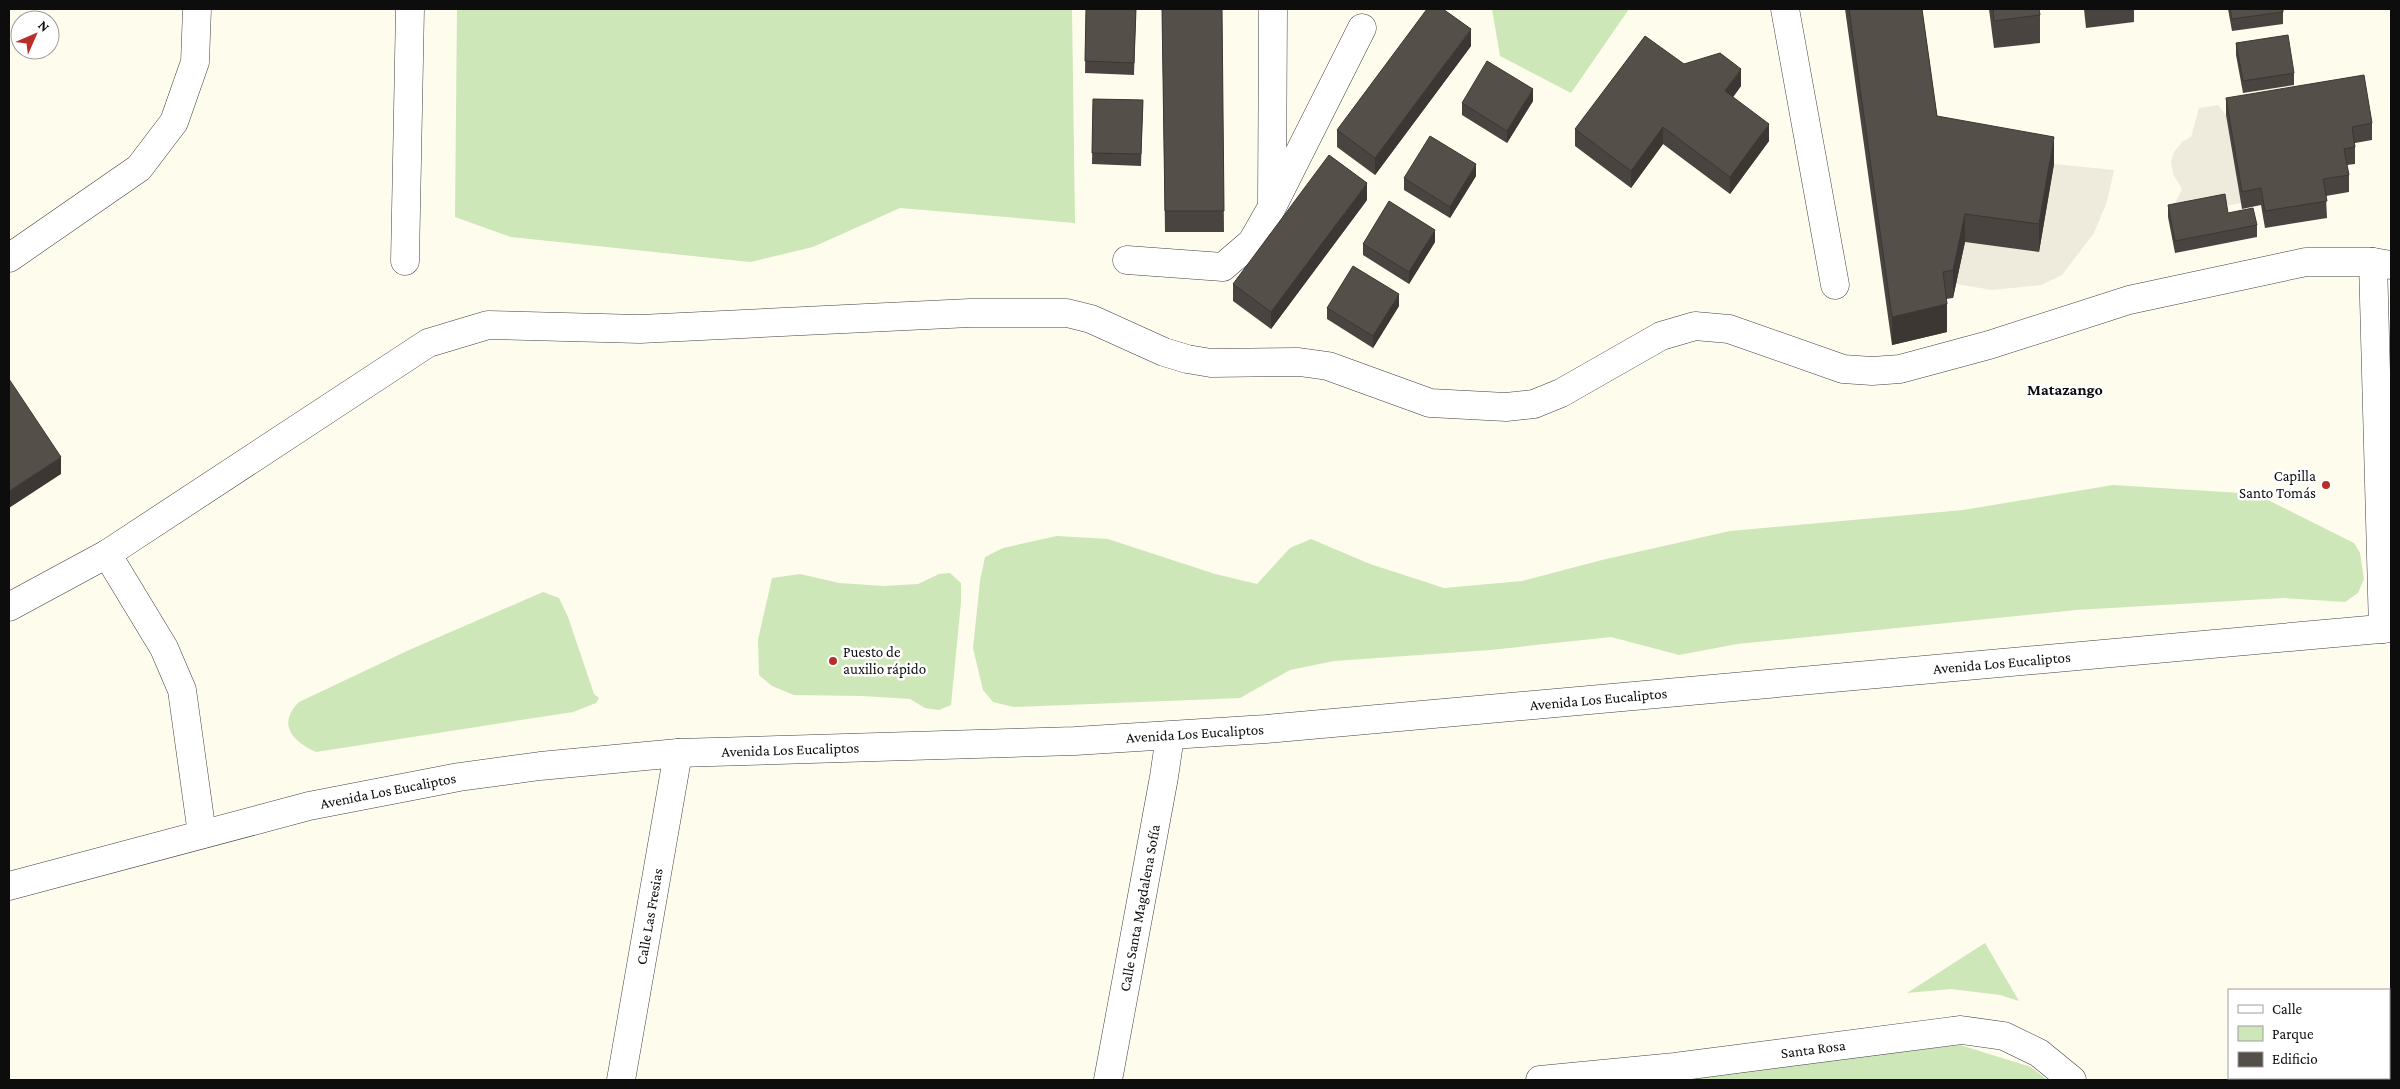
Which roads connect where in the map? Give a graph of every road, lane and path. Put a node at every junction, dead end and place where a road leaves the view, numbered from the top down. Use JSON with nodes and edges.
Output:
{"nodes":[{"id":1,"x":197,"y":9,"type":"edge"},
{"id":2,"x":410,"y":9,"type":"edge"},
{"id":3,"x":1273,"y":9,"type":"edge"},
{"id":4,"x":1785,"y":9,"type":"edge"},
{"id":5,"x":1362,"y":28,"type":"dead end"},
{"id":6,"x":1272,"y":207,"type":"junction"},
{"id":7,"x":9,"y":258,"type":"edge"},
{"id":8,"x":1127,"y":260,"type":"dead end"},
{"id":9,"x":404,"y":261,"type":"dead end"},
{"id":10,"x":2382,"y":263,"type":"edge"},
{"id":11,"x":1835,"y":285,"type":"dead end"},
{"id":12,"x":107,"y":554,"type":"junction"},
{"id":13,"x":9,"y":607,"type":"edge"},
{"id":14,"x":2387,"y":629,"type":"edge"},
{"id":15,"x":1170,"y":736,"type":"junction"},
{"id":16,"x":678,"y":753,"type":"junction"},
{"id":17,"x":202,"y":834,"type":"junction"},
{"id":18,"x":9,"y":886,"type":"edge"},
{"id":19,"x":621,"y":1080,"type":"edge"},
{"id":20,"x":1108,"y":1080,"type":"edge"},
{"id":21,"x":1540,"y":1080,"type":"edge"},
{"id":22,"x":2072,"y":1080,"type":"edge"}],
"edges":[{"from":1,"to":7,"type":"street"},
{"from":2,"to":9,"type":"street"},
{"from":3,"to":6,"type":"street"},
{"from":4,"to":11,"type":"street"},
{"from":5,"to":6,"type":"street"},
{"from":6,"to":8,"type":"street"},
{"from":10,"to":12,"type":"street"},
{"from":10,"to":14,"type":"street"},
{"from":12,"to":13,"type":"street"},
{"from":12,"to":17,"type":"street"},
{"from":14,"to":15,"type":"street","name":"Avenida Los Eucaliptos"},
{"from":15,"to":16,"type":"street","name":"Avenida Los Eucaliptos"},
{"from":15,"to":20,"type":"street","name":"Calle Santa Magdalena Sofía"},
{"from":16,"to":17,"type":"street","name":"Avenida Los Eucaliptos"},
{"from":16,"to":19,"type":"street","name":"Calle Las Fresias"},
{"from":17,"to":18,"type":"street","name":"Avenida Los Eucaliptos"},
{"from":21,"to":22,"type":"street","name":"Santa Rosa"}]}
